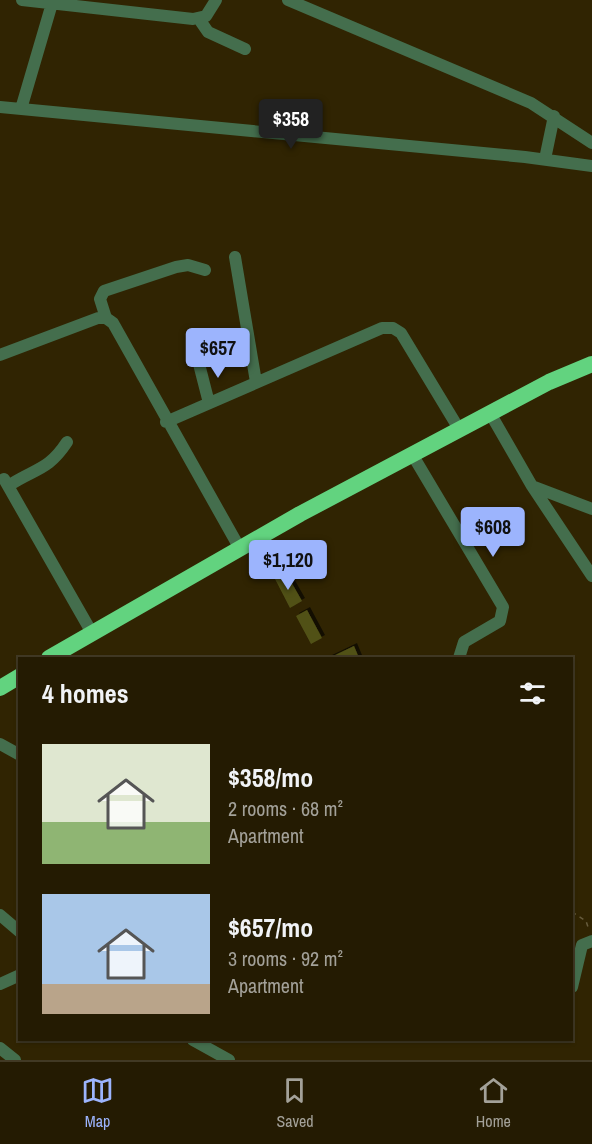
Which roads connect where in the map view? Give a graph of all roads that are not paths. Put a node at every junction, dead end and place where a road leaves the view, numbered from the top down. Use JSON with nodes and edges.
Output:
{"nodes":[{"id":1,"x":22,"y":0,"type":"edge"},
{"id":2,"x":216,"y":0,"type":"edge"},
{"id":3,"x":288,"y":0,"type":"edge"},
{"id":4,"x":52,"y":1,"type":"edge"},
{"id":5,"x":199,"y":19,"type":"junction"},
{"id":6,"x":245,"y":49,"type":"dead end"},
{"id":7,"x":0,"y":107,"type":"edge"},
{"id":8,"x":21,"y":109,"type":"junction"},
{"id":9,"x":554,"y":116,"type":"junction"},
{"id":10,"x":592,"y":143,"type":"edge"},
{"id":11,"x":545,"y":159,"type":"junction"},
{"id":12,"x":590,"y":168,"type":"edge"},
{"id":13,"x":235,"y":257,"type":"dead end"},
{"id":14,"x":204,"y":270,"type":"dead end"},
{"id":15,"x":106,"y":318,"type":"junction"},
{"id":16,"x":0,"y":355,"type":"edge"},
{"id":17,"x":199,"y":364,"type":"dead end"},
{"id":18,"x":592,"y":364,"type":"edge"},
{"id":19,"x":256,"y":382,"type":"junction"},
{"id":20,"x":209,"y":403,"type":"junction"},
{"id":21,"x":490,"y":413,"type":"junction"},
{"id":22,"x":166,"y":422,"type":"junction"},
{"id":23,"x":459,"y":429,"type":"junction"},
{"id":24,"x":67,"y":442,"type":"dead end"},
{"id":25,"x":412,"y":454,"type":"junction"},
{"id":26,"x":532,"y":486,"type":"junction"},
{"id":27,"x":592,"y":509,"type":"edge"},
{"id":28,"x":239,"y":547,"type":"junction"},
{"id":29,"x":592,"y":576,"type":"edge"},
{"id":30,"x":92,"y":633,"type":"junction"},
{"id":31,"x":51,"y":657,"type":"edge"},
{"id":32,"x":459,"y":657,"type":"edge"},
{"id":33,"x":18,"y":677,"type":"edge"},
{"id":34,"x":0,"y":688,"type":"edge"},
{"id":35,"x":0,"y":744,"type":"edge"},
{"id":36,"x":18,"y":754,"type":"edge"},
{"id":37,"x":0,"y":915,"type":"edge"},
{"id":38,"x":18,"y":930,"type":"edge"},
{"id":39,"x":590,"y":940,"type":"edge"},
{"id":40,"x":18,"y":976,"type":"edge"},
{"id":41,"x":573,"y":983,"type":"edge"},
{"id":42,"x":0,"y":984,"type":"edge"},
{"id":43,"x":195,"y":1041,"type":"edge"},
{"id":44,"x":0,"y":1048,"type":"edge"},
{"id":45,"x":15,"y":1060,"type":"edge"},
{"id":46,"x":229,"y":1060,"type":"edge"}],
"edges":[{"from":1,"to":4,"type":"street"},
{"from":2,"to":5,"type":"street"},
{"from":3,"to":9,"type":"street"},
{"from":4,"to":5,"type":"street"},
{"from":4,"to":8,"type":"street"},
{"from":5,"to":6,"type":"street"},
{"from":7,"to":8,"type":"street"},
{"from":8,"to":11,"type":"street"},
{"from":9,"to":10,"type":"street"},
{"from":9,"to":11,"type":"street"},
{"from":11,"to":12,"type":"street"},
{"from":13,"to":19,"type":"street"},
{"from":14,"to":15,"type":"street"},
{"from":15,"to":16,"type":"street"},
{"from":15,"to":22,"type":"street"},
{"from":17,"to":20,"type":"street"},
{"from":18,"to":21,"type":"highway"},
{"from":19,"to":20,"type":"street"},
{"from":19,"to":23,"type":"street"},
{"from":20,"to":22,"type":"street"},
{"from":21,"to":23,"type":"highway"},
{"from":21,"to":26,"type":"street"},
{"from":22,"to":28,"type":"street"},
{"from":23,"to":25,"type":"highway"},
{"from":24,"to":30,"type":"street"},
{"from":25,"to":28,"type":"highway"},
{"from":25,"to":32,"type":"street"},
{"from":26,"to":27,"type":"street"},
{"from":26,"to":29,"type":"street"},
{"from":28,"to":30,"type":"highway"},
{"from":30,"to":31,"type":"highway"},
{"from":33,"to":34,"type":"highway"},
{"from":35,"to":36,"type":"street"},
{"from":37,"to":38,"type":"street"},
{"from":39,"to":41,"type":"street"},
{"from":40,"to":42,"type":"street"},
{"from":43,"to":46,"type":"street"},
{"from":44,"to":45,"type":"street"}]}
